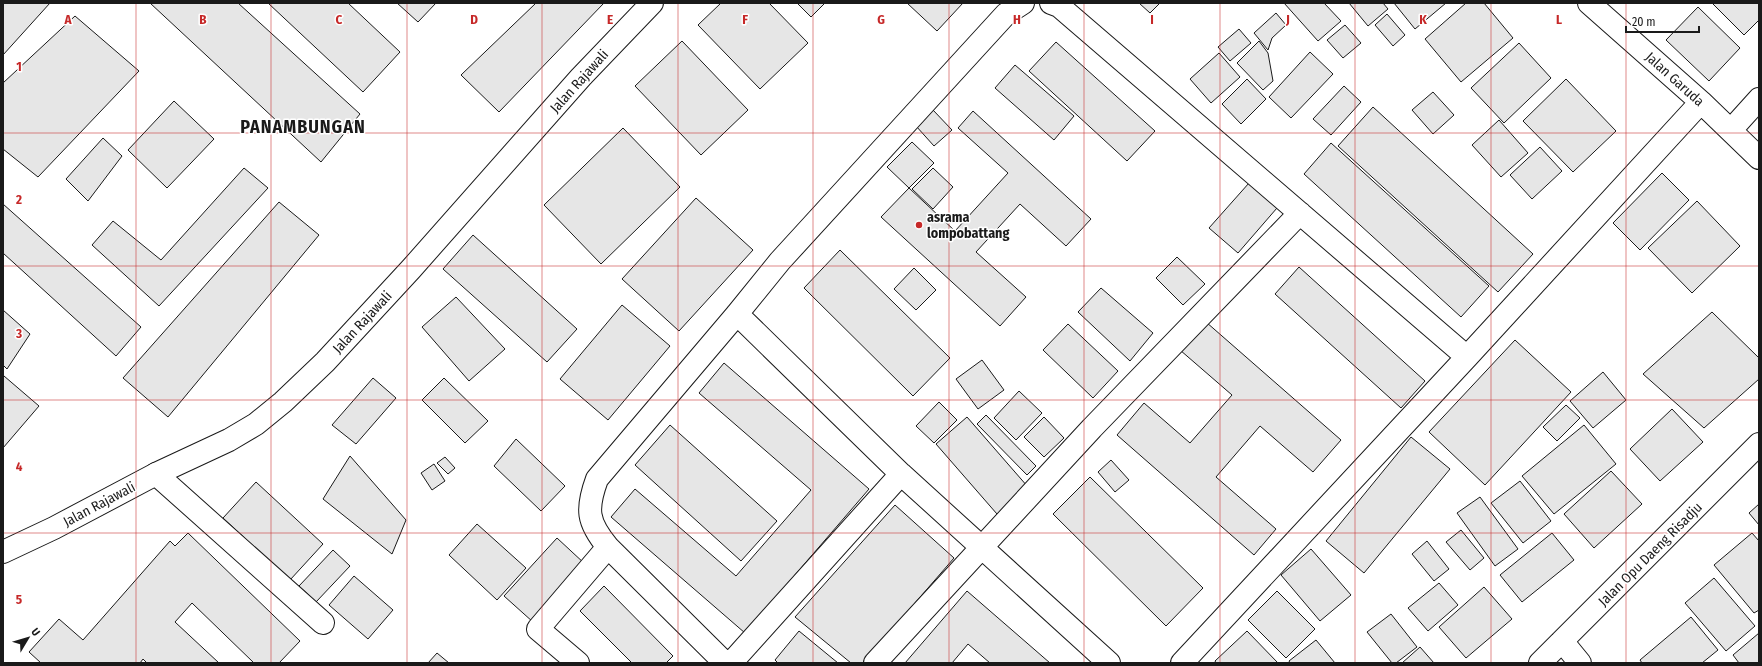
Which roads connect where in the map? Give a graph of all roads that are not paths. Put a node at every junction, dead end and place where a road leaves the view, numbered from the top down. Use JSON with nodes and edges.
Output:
{"nodes":[{"id":1,"x":652,"y":3,"type":"edge"},
{"id":2,"x":1024,"y":3,"type":"edge"},
{"id":3,"x":1051,"y":3,"type":"edge"},
{"id":4,"x":1589,"y":3,"type":"edge"},
{"id":5,"x":1759,"y":99,"type":"edge"},
{"id":6,"x":1701,"y":102,"type":"junction"},
{"id":7,"x":1732,"y":130,"type":"junction"},
{"id":8,"x":1759,"y":158,"type":"edge"},
{"id":9,"x":1300,"y":213,"type":"junction"},
{"id":10,"x":737,"y":314,"type":"junction"},
{"id":11,"x":1467,"y":357,"type":"junction"},
{"id":12,"x":1759,"y":444,"type":"edge"},
{"id":13,"x":156,"y":474,"type":"junction"},
{"id":14,"x":901,"y":474,"type":"junction"},
{"id":15,"x":608,"y":547,"type":"junction"},
{"id":16,"x":981,"y":547,"type":"junction"},
{"id":17,"x":3,"y":552,"type":"edge"},
{"id":18,"x":323,"y":623,"type":"dead end"},
{"id":19,"x":1562,"y":641,"type":"junction"},
{"id":20,"x":578,"y":663,"type":"edge"},
{"id":21,"x":725,"y":663,"type":"edge"},
{"id":22,"x":731,"y":663,"type":"edge"},
{"id":23,"x":874,"y":663,"type":"edge"},
{"id":24,"x":1109,"y":663,"type":"edge"},
{"id":25,"x":1182,"y":663,"type":"edge"},
{"id":26,"x":1540,"y":663,"type":"edge"},
{"id":27,"x":1580,"y":663,"type":"edge"}],
"edges":[{"from":1,"to":13,"type":"street","name":"Jalan Rajawali"},
{"from":2,"to":10,"type":"street"},
{"from":3,"to":9,"type":"street"},
{"from":4,"to":6,"type":"street","name":"Jalan Garuda"},
{"from":5,"to":7,"type":"street"},
{"from":6,"to":7,"type":"street","name":"Jalan Garuda"},
{"from":6,"to":11,"type":"street"},
{"from":7,"to":8,"type":"street","name":"Jalan Garuda"},
{"from":9,"to":11,"type":"street"},
{"from":9,"to":16,"type":"street"},
{"from":10,"to":14,"type":"street"},
{"from":10,"to":15,"type":"street"},
{"from":11,"to":25,"type":"street"},
{"from":12,"to":19,"type":"street","name":"Jalan Opu Daeng Risadju"},
{"from":13,"to":17,"type":"street","name":"Jalan Rajawali"},
{"from":13,"to":18,"type":"street"},
{"from":14,"to":16,"type":"street"},
{"from":14,"to":22,"type":"street"},
{"from":15,"to":20,"type":"street"},
{"from":15,"to":21,"type":"street"},
{"from":16,"to":23,"type":"street"},
{"from":16,"to":24,"type":"street"},
{"from":19,"to":26,"type":"street","name":"Jalan Opu Daeng Risadju"},
{"from":19,"to":27,"type":"street"}]}
